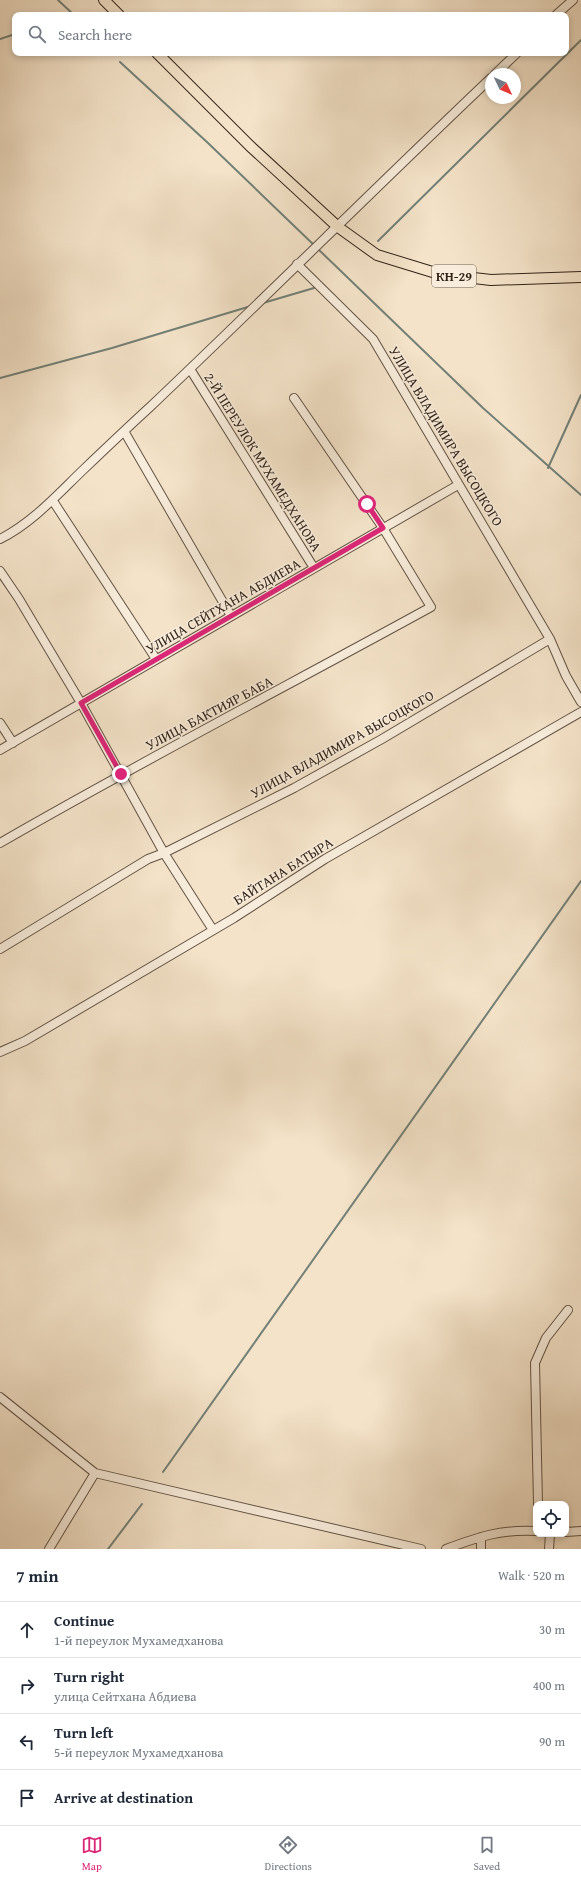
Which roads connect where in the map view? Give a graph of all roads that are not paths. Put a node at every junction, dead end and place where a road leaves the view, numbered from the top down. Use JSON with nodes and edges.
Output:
{"nodes":[{"id":1,"x":104,"y":0,"type":"edge"},
{"id":2,"x":573,"y":0,"type":"edge"},
{"id":3,"x":116,"y":12,"type":"edge"},
{"id":4,"x":559,"y":12,"type":"edge"},
{"id":5,"x":160,"y":56,"type":"edge"},
{"id":6,"x":514,"y":56,"type":"edge"},
{"id":7,"x":501,"y":68,"type":"edge"},
{"id":8,"x":485,"y":84,"type":"edge"},
{"id":9,"x":338,"y":227,"type":"junction"},
{"id":10,"x":297,"y":264,"type":"junction"},
{"id":11,"x":581,"y":277,"type":"edge"},
{"id":12,"x":190,"y":369,"type":"junction"},
{"id":13,"x":294,"y":398,"type":"dead end"},
{"id":14,"x":124,"y":431,"type":"junction"},
{"id":15,"x":458,"y":485,"type":"junction"},
{"id":16,"x":53,"y":501,"type":"junction"},
{"id":17,"x":383,"y":528,"type":"junction"},
{"id":18,"x":0,"y":539,"type":"edge"},
{"id":19,"x":314,"y":568,"type":"junction"},
{"id":20,"x":0,"y":571,"type":"edge"},
{"id":21,"x":231,"y":616,"type":"junction"},
{"id":22,"x":550,"y":639,"type":"junction"},
{"id":23,"x":156,"y":660,"type":"junction"},
{"id":24,"x":581,"y":702,"type":"edge"},
{"id":25,"x":81,"y":703,"type":"junction"},
{"id":26,"x":581,"y":712,"type":"edge"},
{"id":27,"x":0,"y":723,"type":"edge"},
{"id":28,"x":12,"y":743,"type":"junction"},
{"id":29,"x":0,"y":750,"type":"edge"},
{"id":30,"x":121,"y":774,"type":"junction"},
{"id":31,"x":0,"y":843,"type":"edge"},
{"id":32,"x":164,"y":853,"type":"junction"},
{"id":33,"x":213,"y":930,"type":"junction"},
{"id":34,"x":0,"y":949,"type":"edge"},
{"id":35,"x":0,"y":1052,"type":"edge"},
{"id":36,"x":568,"y":1310,"type":"dead end"},
{"id":37,"x":0,"y":1397,"type":"edge"},
{"id":38,"x":95,"y":1473,"type":"junction"},
{"id":39,"x":538,"y":1501,"type":"edge"},
{"id":40,"x":533,"y":1531,"type":"edge"},
{"id":41,"x":581,"y":1531,"type":"edge"},
{"id":42,"x":569,"y":1532,"type":"edge"},
{"id":43,"x":481,"y":1537,"type":"junction"},
{"id":44,"x":550,"y":1537,"type":"edge"},
{"id":45,"x":49,"y":1549,"type":"edge"},
{"id":46,"x":421,"y":1549,"type":"edge"},
{"id":47,"x":446,"y":1549,"type":"edge"},
{"id":48,"x":481,"y":1549,"type":"edge"},
{"id":49,"x":549,"y":1549,"type":"edge"}],
"edges":[{"from":1,"to":3,"type":"main road"},
{"from":2,"to":4,"type":"street"},
{"from":5,"to":9,"type":"main road","number":"КН-29"},
{"from":6,"to":7,"type":"street"},
{"from":8,"to":9,"type":"street"},
{"from":9,"to":10,"type":"street"},
{"from":9,"to":11,"type":"main road","number":"КН-29"},
{"from":10,"to":12,"type":"street"},
{"from":10,"to":15,"type":"street","name":"УЛИЦА ВЛАДИМИРА ВЫСОЦКОГО"},
{"from":12,"to":14,"type":"street"},
{"from":12,"to":19,"type":"street","name":"2-Й ПЕРЕУЛОК МУХАМЕДХАНОВА"},
{"from":13,"to":17,"type":"street"},
{"from":14,"to":16,"type":"street"},
{"from":14,"to":21,"type":"street"},
{"from":15,"to":17,"type":"street","name":"УЛИЦА СЕЙТХАНА АБДИЕВА"},
{"from":15,"to":22,"type":"street","name":"УЛИЦА ВЛАДИМИРА ВЫСОЦКОГО"},
{"from":16,"to":18,"type":"street"},
{"from":16,"to":23,"type":"street"},
{"from":17,"to":19,"type":"street","name":"УЛИЦА СЕЙТХАНА АБДИЕВА"},
{"from":17,"to":30,"type":"street","name":"УЛИЦА БАКТИЯР БАБА"},
{"from":19,"to":21,"type":"street","name":"УЛИЦА СЕЙТХАНА АБДИЕВА"},
{"from":20,"to":25,"type":"street"},
{"from":21,"to":23,"type":"street","name":"УЛИЦА СЕЙТХАНА АБДИЕВА"},
{"from":22,"to":24,"type":"street","name":"УЛИЦА ВЛАДИМИРА ВЫСОЦКОГО"},
{"from":22,"to":32,"type":"street","name":"УЛИЦА ВЛАДИМИРА ВЫСОЦКОГО"},
{"from":23,"to":25,"type":"street","name":"УЛИЦА СЕЙТХАНА АБДИЕВА"},
{"from":25,"to":28,"type":"street","name":"УЛИЦА СЕЙТХАНА АБДИЕВА"},
{"from":25,"to":30,"type":"street"},
{"from":26,"to":33,"type":"street","name":"БАЙТАНА БАТЫРА"},
{"from":27,"to":28,"type":"street"},
{"from":28,"to":29,"type":"street","name":"УЛИЦА СЕЙТХАНА АБДИЕВА"},
{"from":30,"to":31,"type":"street","name":"УЛИЦА БАКТИЯР БАБА"},
{"from":30,"to":32,"type":"street"},
{"from":32,"to":33,"type":"street"},
{"from":32,"to":34,"type":"street","name":"УЛИЦА ВЛАДИМИРА ВЫСОЦКОГО"},
{"from":33,"to":35,"type":"street","name":"БАЙТАНА БАТЫРА"},
{"from":36,"to":39,"type":"street"},
{"from":37,"to":38,"type":"street"},
{"from":38,"to":45,"type":"street"},
{"from":38,"to":46,"type":"street"},
{"from":40,"to":43,"type":"street"},
{"from":41,"to":42,"type":"street"},
{"from":43,"to":47,"type":"street"},
{"from":43,"to":48,"type":"street"},
{"from":44,"to":49,"type":"street"}]}
